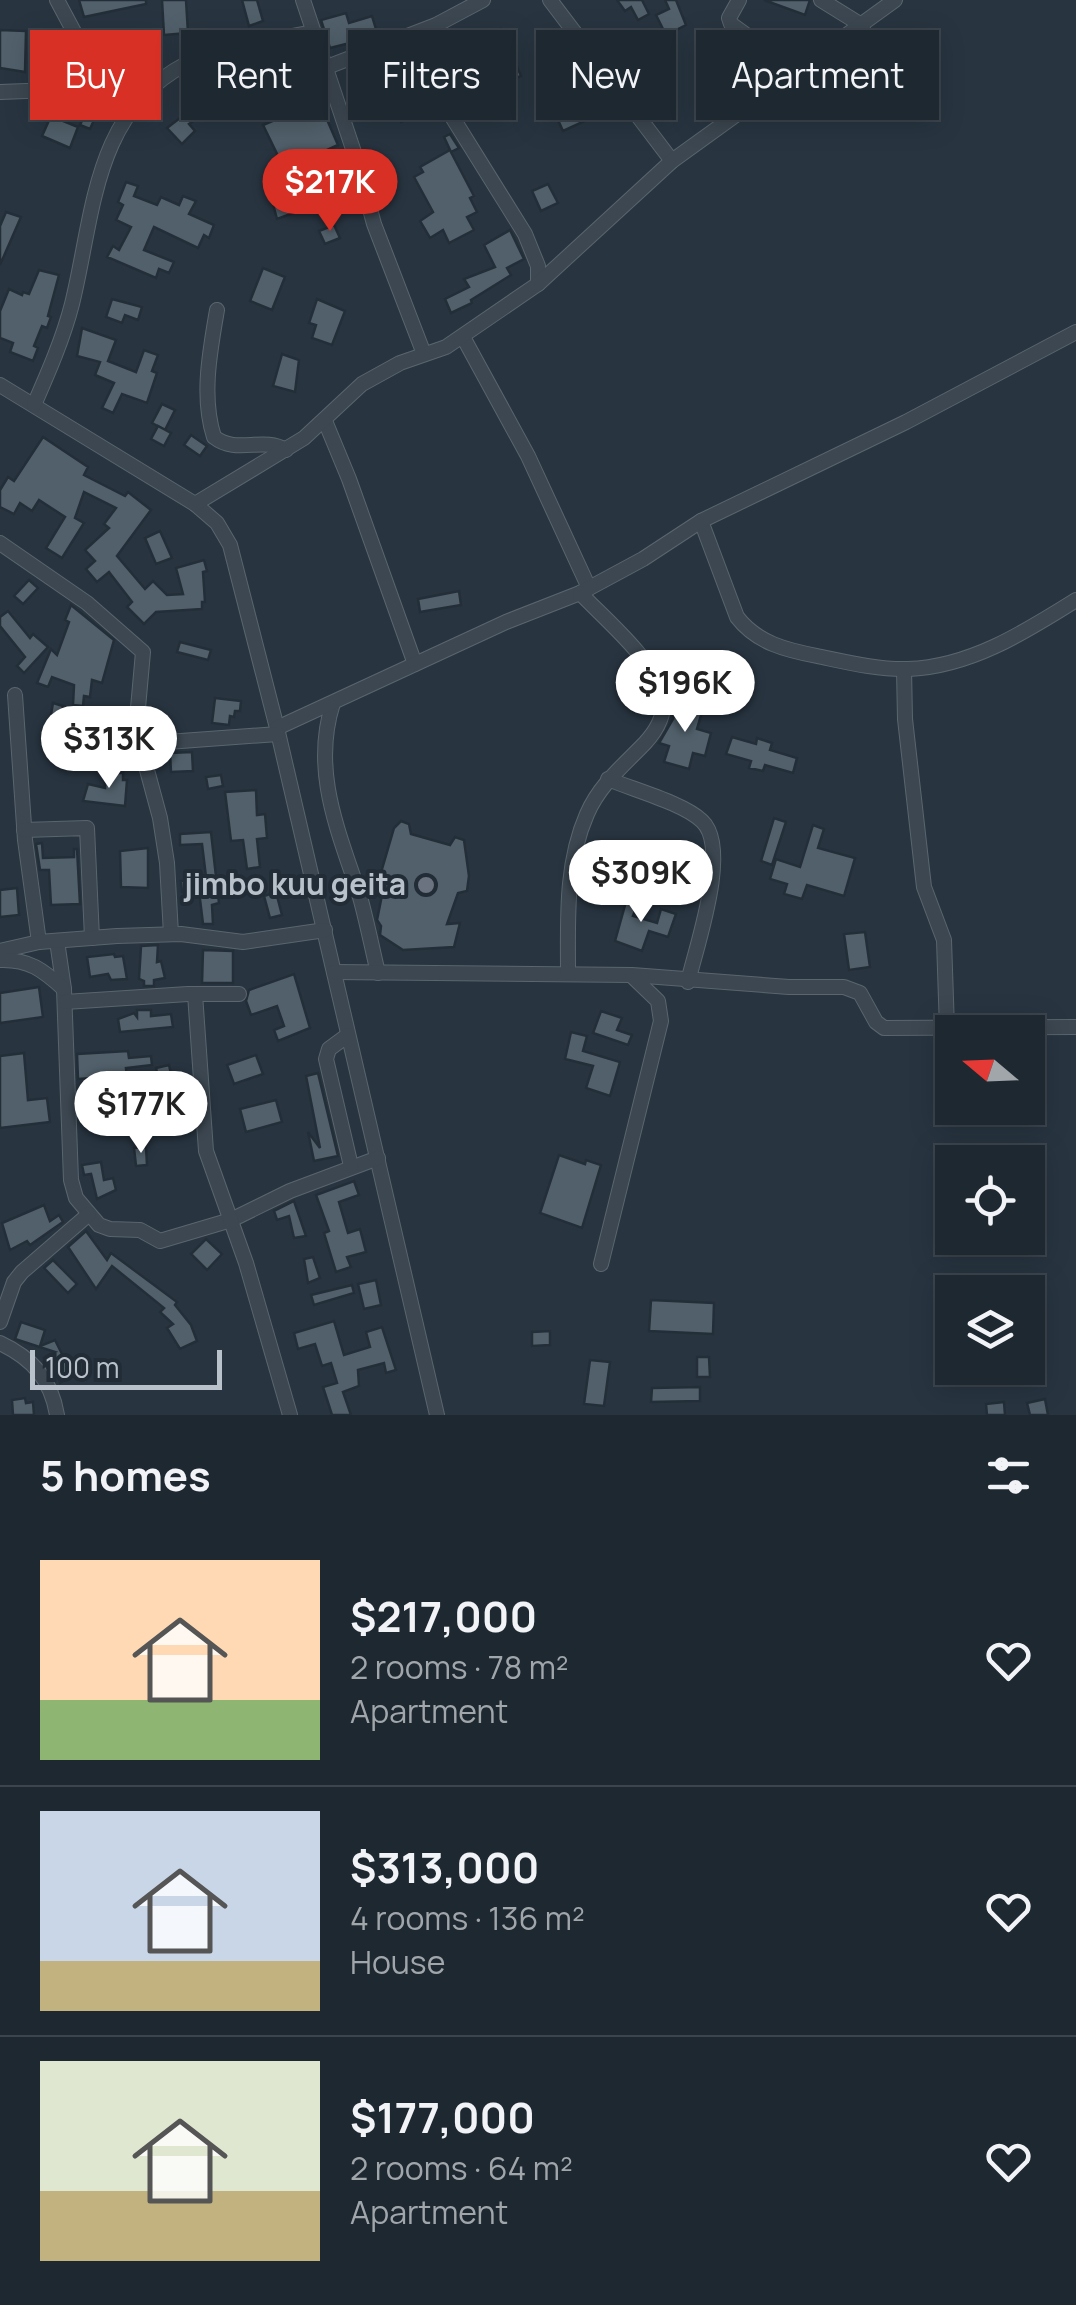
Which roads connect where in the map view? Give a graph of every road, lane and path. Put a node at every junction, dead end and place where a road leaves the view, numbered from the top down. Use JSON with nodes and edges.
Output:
{"nodes":[{"id":1,"x":57,"y":0,"type":"edge"},
{"id":2,"x":304,"y":0,"type":"edge"},
{"id":3,"x":550,"y":0,"type":"edge"},
{"id":4,"x":739,"y":0,"type":"edge"},
{"id":5,"x":821,"y":0,"type":"edge"},
{"id":6,"x":895,"y":0,"type":"edge"},
{"id":7,"x":475,"y":3,"type":"edge"},
{"id":8,"x":863,"y":26,"type":"junction"},
{"id":9,"x":73,"y":30,"type":"edge"},
{"id":10,"x":312,"y":30,"type":"edge"},
{"id":11,"x":419,"y":30,"type":"edge"},
{"id":12,"x":740,"y":30,"type":"edge"},
{"id":13,"x":857,"y":30,"type":"edge"},
{"id":14,"x":328,"y":69,"type":"edge"},
{"id":15,"x":30,"y":91,"type":"edge"},
{"id":16,"x":0,"y":92,"type":"edge"},
{"id":17,"x":123,"y":120,"type":"edge"},
{"id":18,"x":454,"y":120,"type":"edge"},
{"id":19,"x":730,"y":120,"type":"edge"},
{"id":20,"x":672,"y":161,"type":"junction"},
{"id":21,"x":538,"y":284,"type":"junction"},
{"id":22,"x":217,"y":310,"type":"dead end"},
{"id":23,"x":1076,"y":332,"type":"edge"},
{"id":24,"x":463,"y":337,"type":"junction"},
{"id":25,"x":424,"y":354,"type":"junction"},
{"id":26,"x":0,"y":385,"type":"edge"},
{"id":27,"x":34,"y":405,"type":"junction"},
{"id":28,"x":325,"y":420,"type":"junction"},
{"id":29,"x":286,"y":450,"type":"junction"},
{"id":30,"x":196,"y":504,"type":"junction"},
{"id":31,"x":701,"y":522,"type":"junction"},
{"id":32,"x":0,"y":543,"type":"edge"},
{"id":33,"x":584,"y":590,"type":"junction"},
{"id":34,"x":1076,"y":600,"type":"edge"},
{"id":35,"x":415,"y":664,"type":"junction"},
{"id":36,"x":904,"y":669,"type":"junction"},
{"id":37,"x":15,"y":695,"type":"dead end"},
{"id":38,"x":334,"y":702,"type":"junction"},
{"id":39,"x":278,"y":731,"type":"junction"},
{"id":40,"x":140,"y":744,"type":"junction"},
{"id":41,"x":608,"y":779,"type":"junction"},
{"id":42,"x":24,"y":830,"type":"junction"},
{"id":43,"x":324,"y":930,"type":"junction"},
{"id":44,"x":170,"y":934,"type":"junction"},
{"id":45,"x":92,"y":938,"type":"junction"},
{"id":46,"x":57,"y":940,"type":"junction"},
{"id":47,"x":39,"y":942,"type":"junction"},
{"id":48,"x":0,"y":951,"type":"edge"},
{"id":49,"x":0,"y":960,"type":"edge"},
{"id":50,"x":334,"y":972,"type":"junction"},
{"id":51,"x":378,"y":972,"type":"junction"},
{"id":52,"x":568,"y":973,"type":"junction"},
{"id":53,"x":632,"y":975,"type":"junction"},
{"id":54,"x":688,"y":982,"type":"junction"},
{"id":55,"x":196,"y":994,"type":"junction"},
{"id":56,"x":240,"y":994,"type":"dead end"},
{"id":57,"x":64,"y":995,"type":"junction"},
{"id":58,"x":947,"y":1015,"type":"edge"},
{"id":59,"x":1045,"y":1027,"type":"edge"},
{"id":60,"x":1076,"y":1027,"type":"edge"},
{"id":61,"x":935,"y":1029,"type":"edge"},
{"id":62,"x":348,"y":1035,"type":"junction"},
{"id":63,"x":378,"y":1158,"type":"junction"},
{"id":64,"x":352,"y":1166,"type":"junction"},
{"id":65,"x":89,"y":1214,"type":"junction"},
{"id":66,"x":231,"y":1220,"type":"junction"},
{"id":67,"x":601,"y":1264,"type":"dead end"},
{"id":68,"x":0,"y":1322,"type":"edge"},
{"id":69,"x":0,"y":1343,"type":"edge"},
{"id":70,"x":58,"y":1415,"type":"edge"},
{"id":71,"x":290,"y":1415,"type":"edge"},
{"id":72,"x":437,"y":1415,"type":"edge"}],
"edges":[{"from":1,"to":9,"type":"street"},
{"from":2,"to":10,"type":"street"},
{"from":3,"to":20,"type":"street"},
{"from":4,"to":12,"type":"street"},
{"from":5,"to":8,"type":"street"},
{"from":6,"to":8,"type":"street"},
{"from":7,"to":11,"type":"street"},
{"from":8,"to":13,"type":"street"},
{"from":14,"to":25,"type":"street"},
{"from":15,"to":16,"type":"street"},
{"from":17,"to":27,"type":"street"},
{"from":18,"to":21,"type":"street"},
{"from":19,"to":20,"type":"street"},
{"from":20,"to":21,"type":"street"},
{"from":21,"to":24,"type":"street"},
{"from":22,"to":29,"type":"street"},
{"from":23,"to":31,"type":"street"},
{"from":24,"to":25,"type":"street"},
{"from":24,"to":33,"type":"street"},
{"from":25,"to":28,"type":"street"},
{"from":26,"to":27,"type":"street"},
{"from":27,"to":30,"type":"street"},
{"from":28,"to":29,"type":"street"},
{"from":28,"to":35,"type":"street"},
{"from":29,"to":30,"type":"street"},
{"from":30,"to":39,"type":"street"},
{"from":31,"to":33,"type":"street"},
{"from":31,"to":36,"type":"street"},
{"from":32,"to":40,"type":"street"},
{"from":33,"to":35,"type":"street"},
{"from":33,"to":41,"type":"street"},
{"from":34,"to":36,"type":"street"},
{"from":35,"to":38,"type":"street"},
{"from":36,"to":58,"type":"street"},
{"from":37,"to":42,"type":"street"},
{"from":38,"to":39,"type":"street"},
{"from":38,"to":51,"type":"street"},
{"from":39,"to":40,"type":"street"},
{"from":39,"to":43,"type":"street"},
{"from":40,"to":44,"type":"street"},
{"from":41,"to":52,"type":"street"},
{"from":41,"to":54,"type":"street"},
{"from":42,"to":45,"type":"street"},
{"from":42,"to":47,"type":"street"},
{"from":43,"to":44,"type":"street"},
{"from":43,"to":50,"type":"street"},
{"from":44,"to":45,"type":"street"},
{"from":45,"to":46,"type":"street"},
{"from":46,"to":47,"type":"street"},
{"from":46,"to":57,"type":"street"},
{"from":47,"to":48,"type":"street"},
{"from":49,"to":57,"type":"street"},
{"from":50,"to":51,"type":"street"},
{"from":50,"to":62,"type":"street"},
{"from":51,"to":52,"type":"street"},
{"from":52,"to":53,"type":"street"},
{"from":53,"to":54,"type":"street"},
{"from":53,"to":67,"type":"street"},
{"from":54,"to":61,"type":"street"},
{"from":55,"to":56,"type":"street"},
{"from":55,"to":57,"type":"street"},
{"from":55,"to":66,"type":"street"},
{"from":57,"to":65,"type":"street"},
{"from":59,"to":60,"type":"street"},
{"from":62,"to":63,"type":"street"},
{"from":62,"to":64,"type":"street"},
{"from":63,"to":64,"type":"street"},
{"from":63,"to":72,"type":"street"},
{"from":64,"to":66,"type":"street"},
{"from":65,"to":66,"type":"street"},
{"from":65,"to":68,"type":"street"},
{"from":66,"to":71,"type":"street"},
{"from":69,"to":70,"type":"street"}]}
